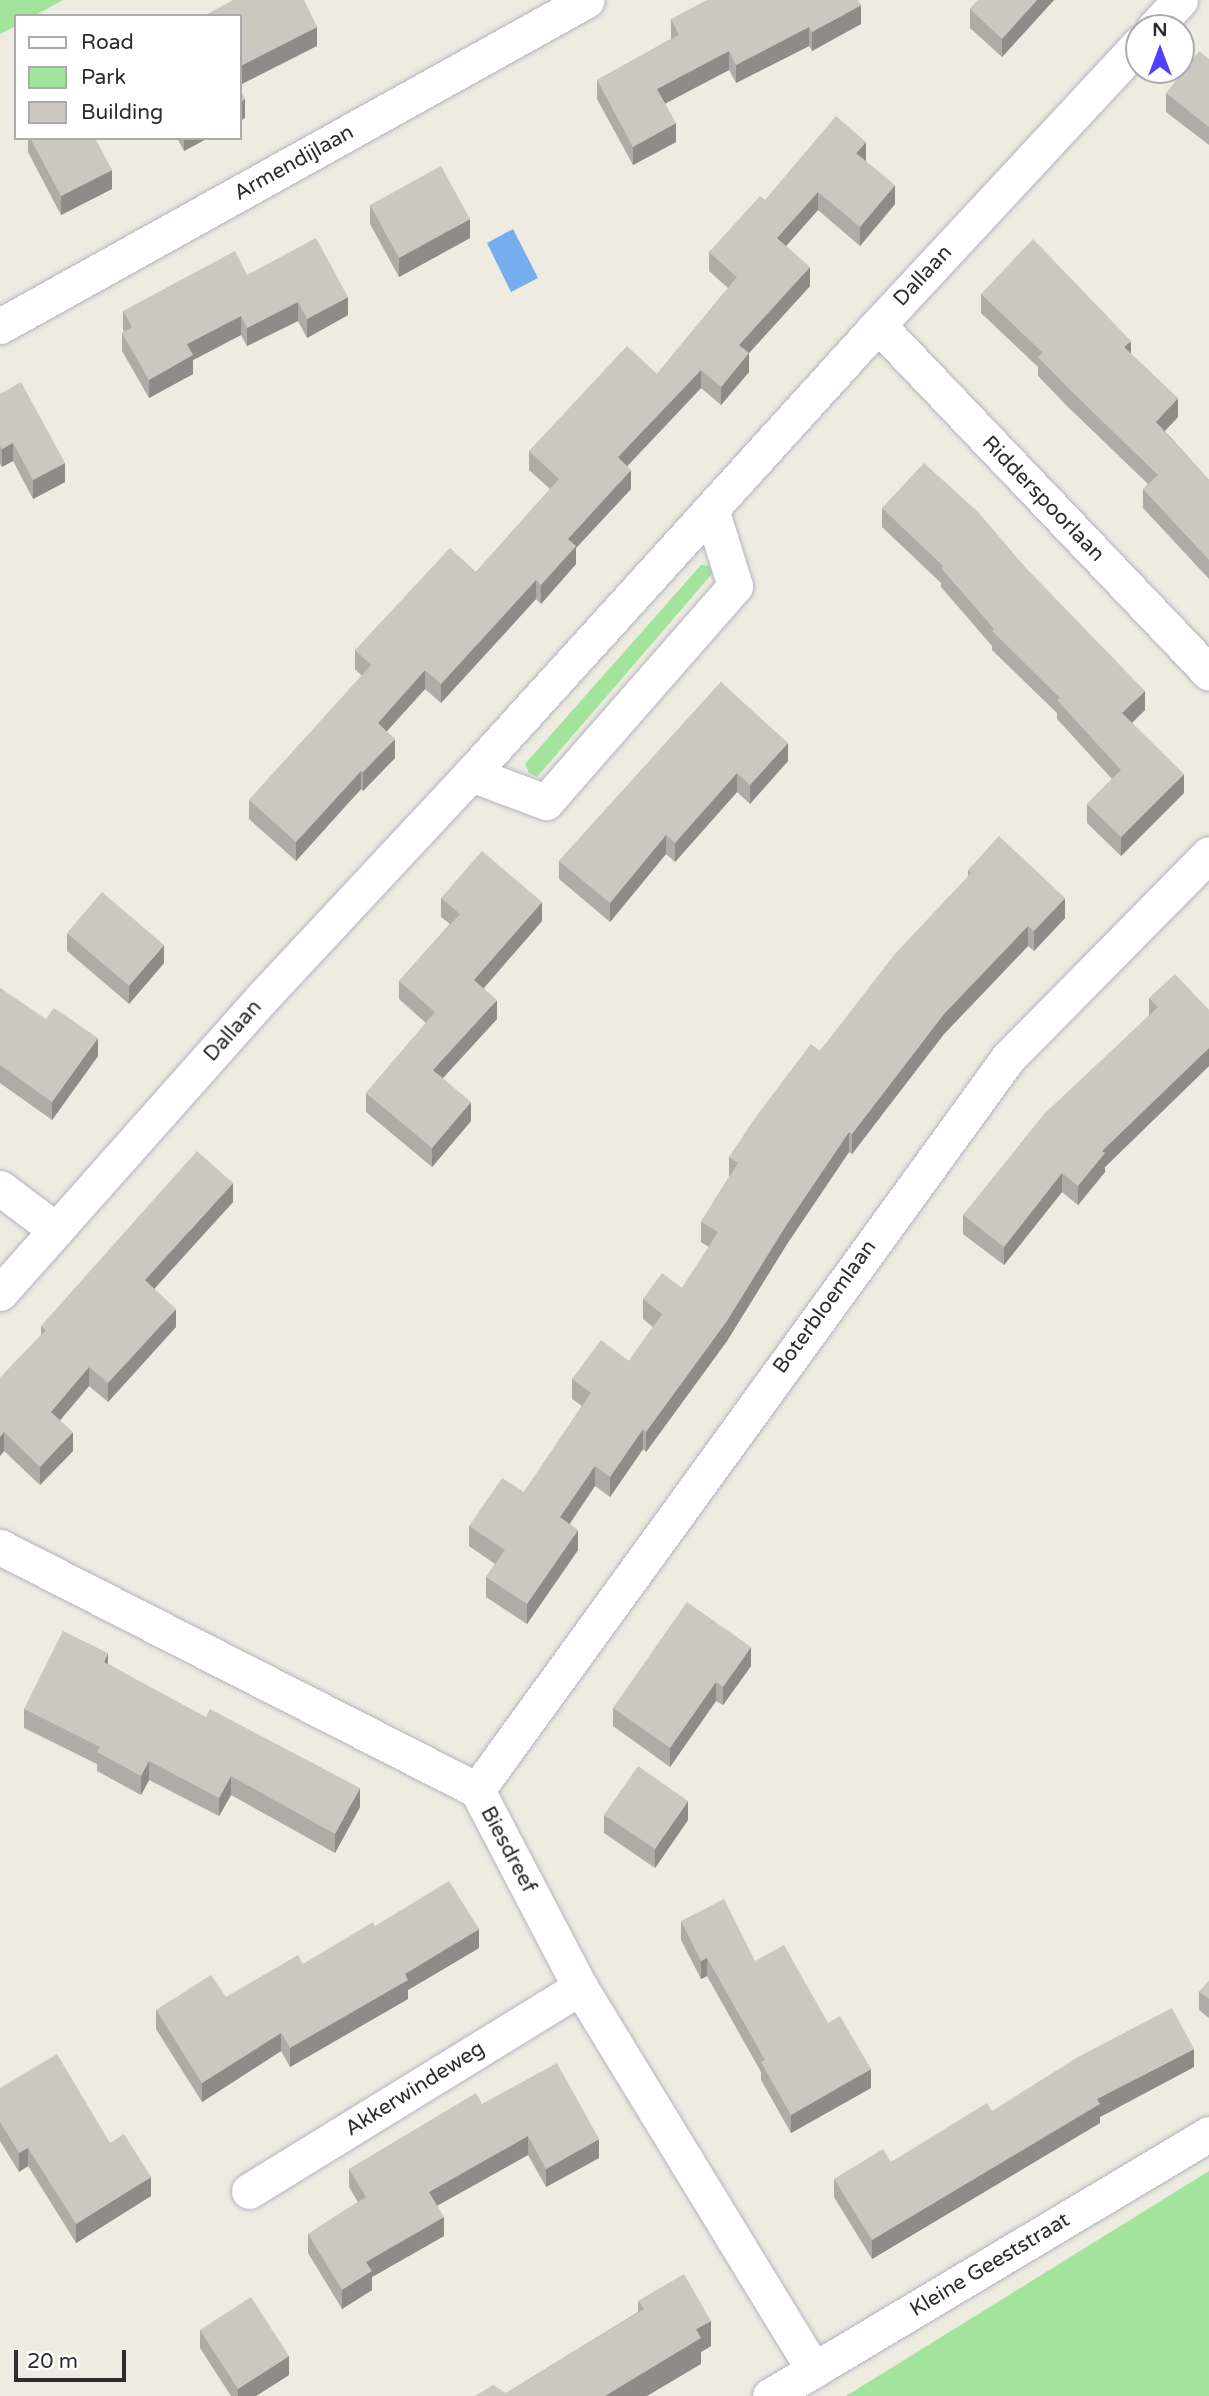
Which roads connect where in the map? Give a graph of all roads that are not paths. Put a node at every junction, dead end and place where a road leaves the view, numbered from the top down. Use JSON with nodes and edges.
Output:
{"nodes":[{"id":1,"x":587,"y":0,"type":"edge"},
{"id":2,"x":1180,"y":0,"type":"edge"},
{"id":3,"x":1167,"y":14,"type":"edge"},
{"id":4,"x":1125,"y":59,"type":"edge"},
{"id":5,"x":878,"y":325,"type":"junction"},
{"id":6,"x":0,"y":326,"type":"edge"},
{"id":7,"x":712,"y":512,"type":"junction"},
{"id":8,"x":1209,"y":673,"type":"edge"},
{"id":9,"x":471,"y":774,"type":"junction"},
{"id":10,"x":1209,"y":854,"type":"edge"},
{"id":11,"x":0,"y":1188,"type":"edge"},
{"id":12,"x":56,"y":1230,"type":"junction"},
{"id":13,"x":0,"y":1293,"type":"edge"},
{"id":14,"x":0,"y":1546,"type":"edge"},
{"id":15,"x":477,"y":1790,"type":"junction"},
{"id":16,"x":580,"y":1987,"type":"junction"},
{"id":17,"x":1209,"y":2134,"type":"edge"},
{"id":18,"x":249,"y":2191,"type":"dead end"},
{"id":19,"x":814,"y":2370,"type":"junction"},
{"id":20,"x":770,"y":2396,"type":"edge"}],
"edges":[{"from":1,"to":6,"type":"street","name":"Armendijlaan"},
{"from":2,"to":3,"type":"street"},
{"from":4,"to":5,"type":"street","name":"Dallaan"},
{"from":5,"to":7,"type":"street","name":"Dallaan"},
{"from":5,"to":8,"type":"street","name":"Ridderspoorlaan"},
{"from":7,"to":9,"type":"street","name":"Dallaan"},
{"from":7,"to":9,"type":"street"},
{"from":9,"to":12,"type":"street","name":"Dallaan"},
{"from":10,"to":15,"type":"street","name":"Boterbloemlaan"},
{"from":11,"to":12,"type":"street"},
{"from":12,"to":13,"type":"street","name":"Dallaan"},
{"from":14,"to":15,"type":"street","name":"Biesdreef"},
{"from":15,"to":16,"type":"street","name":"Biesdreef"},
{"from":16,"to":18,"type":"street","name":"Akkerwindeweg"},
{"from":16,"to":19,"type":"street","name":"Biesdreef"},
{"from":17,"to":19,"type":"street","name":"Kleine Geeststraat"},
{"from":19,"to":20,"type":"street","name":"Kleine Geeststraat"}]}
